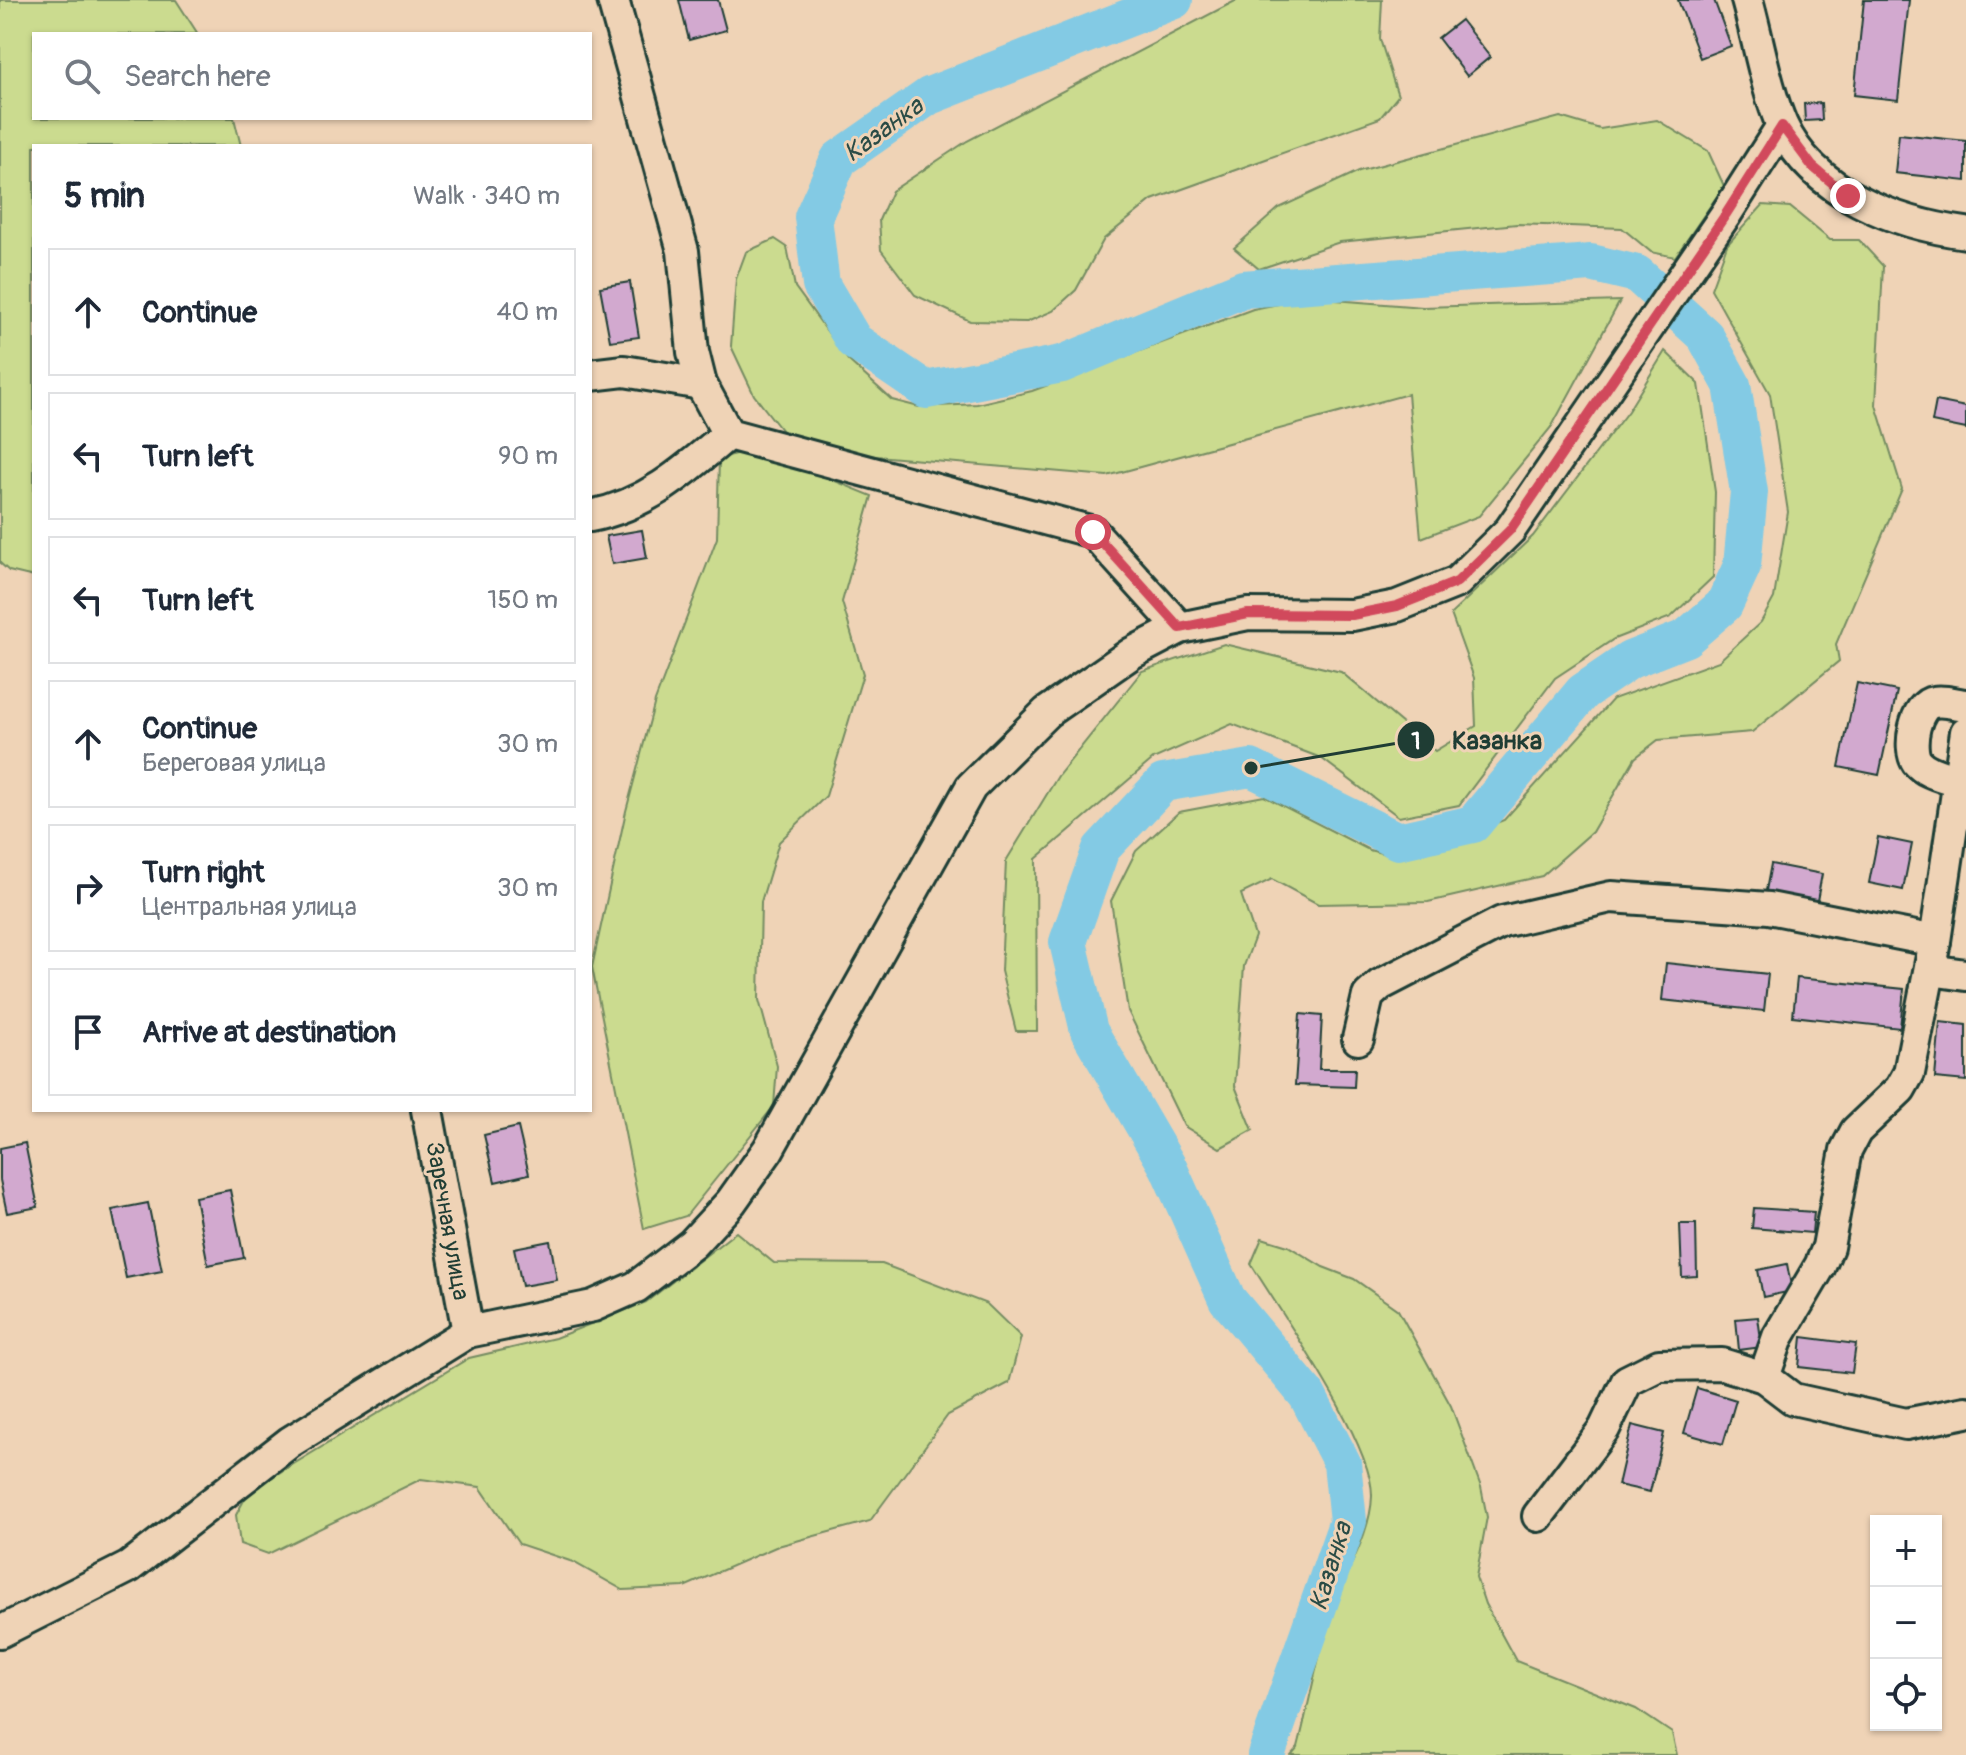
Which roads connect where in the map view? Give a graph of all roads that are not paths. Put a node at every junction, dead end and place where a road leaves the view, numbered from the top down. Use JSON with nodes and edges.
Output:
{"nodes":[{"id":1,"x":613,"y":0,"type":"edge"},
{"id":2,"x":1747,"y":0,"type":"edge"},
{"id":3,"x":1782,"y":126,"type":"junction"},
{"id":4,"x":1966,"y":233,"type":"edge"},
{"id":5,"x":592,"y":375,"type":"edge"},
{"id":6,"x":701,"y":384,"type":"junction"},
{"id":7,"x":728,"y":434,"type":"junction"},
{"id":8,"x":592,"y":516,"type":"edge"},
{"id":9,"x":1180,"y":628,"type":"junction"},
{"id":10,"x":1966,"y":705,"type":"edge"},
{"id":11,"x":1966,"y":732,"type":"edge"},
{"id":12,"x":1957,"y":781,"type":"junction"},
{"id":13,"x":1933,"y":956,"type":"junction"},
{"id":14,"x":1966,"y":975,"type":"edge"},
{"id":15,"x":1358,"y":1039,"type":"dead end"},
{"id":16,"x":427,"y":1112,"type":"edge"},
{"id":17,"x":468,"y":1332,"type":"junction"},
{"id":18,"x":1764,"y":1377,"type":"junction"},
{"id":19,"x":1966,"y":1412,"type":"edge"},
{"id":20,"x":1538,"y":1516,"type":"dead end"},
{"id":21,"x":0,"y":1632,"type":"edge"}],
"edges":[{"from":1,"to":6,"type":"street"},
{"from":2,"to":3,"type":"street"},
{"from":3,"to":4,"type":"street"},
{"from":3,"to":9,"type":"street"},
{"from":5,"to":6,"type":"street"},
{"from":6,"to":7,"type":"street"},
{"from":7,"to":8,"type":"street"},
{"from":7,"to":9,"type":"street"},
{"from":9,"to":17,"type":"street"},
{"from":10,"to":12,"type":"street"},
{"from":11,"to":12,"type":"street"},
{"from":12,"to":13,"type":"street"},
{"from":13,"to":14,"type":"street"},
{"from":13,"to":15,"type":"street"},
{"from":13,"to":18,"type":"street"},
{"from":16,"to":17,"type":"street","name":"Заречная улица"},
{"from":17,"to":21,"type":"street"},
{"from":18,"to":19,"type":"street"},
{"from":18,"to":20,"type":"street"}]}
